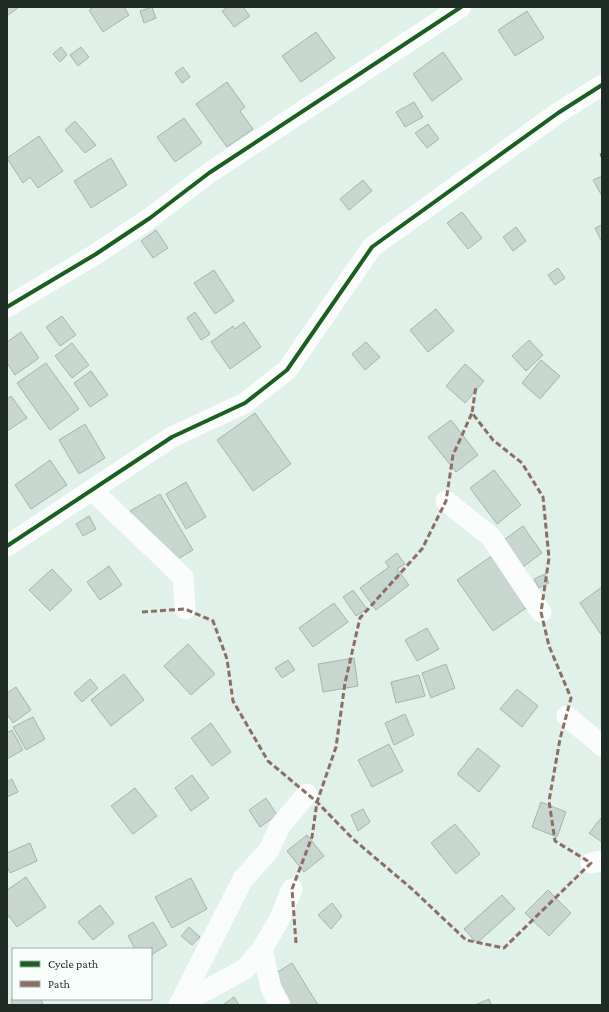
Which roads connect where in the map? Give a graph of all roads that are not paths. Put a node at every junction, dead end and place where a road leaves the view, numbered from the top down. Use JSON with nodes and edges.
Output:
{"nodes":[{"id":1,"x":461,"y":7,"type":"edge"},
{"id":2,"x":602,"y":85,"type":"edge"},
{"id":3,"x":7,"y":307,"type":"edge"},
{"id":4,"x":92,"y":490,"type":"junction"},
{"id":5,"x":446,"y":501,"type":"dead end"},
{"id":6,"x":7,"y":546,"type":"edge"},
{"id":7,"x":185,"y":610,"type":"dead end"},
{"id":8,"x":541,"y":612,"type":"dead end"},
{"id":9,"x":567,"y":716,"type":"dead end"},
{"id":10,"x":602,"y":746,"type":"edge"},
{"id":11,"x":307,"y":794,"type":"dead end"},
{"id":12,"x":292,"y":889,"type":"dead end"},
{"id":13,"x":262,"y":949,"type":"junction"},
{"id":14,"x":179,"y":1005,"type":"edge"},
{"id":15,"x":280,"y":1005,"type":"edge"}],
"edges":[{"from":1,"to":3,"type":"street"},
{"from":2,"to":4,"type":"street"},
{"from":4,"to":6,"type":"street"},
{"from":4,"to":7,"type":"street"},
{"from":5,"to":8,"type":"street"},
{"from":9,"to":10,"type":"street"},
{"from":11,"to":14,"type":"street"},
{"from":12,"to":13,"type":"street"},
{"from":13,"to":14,"type":"street"},
{"from":13,"to":15,"type":"street"}]}
